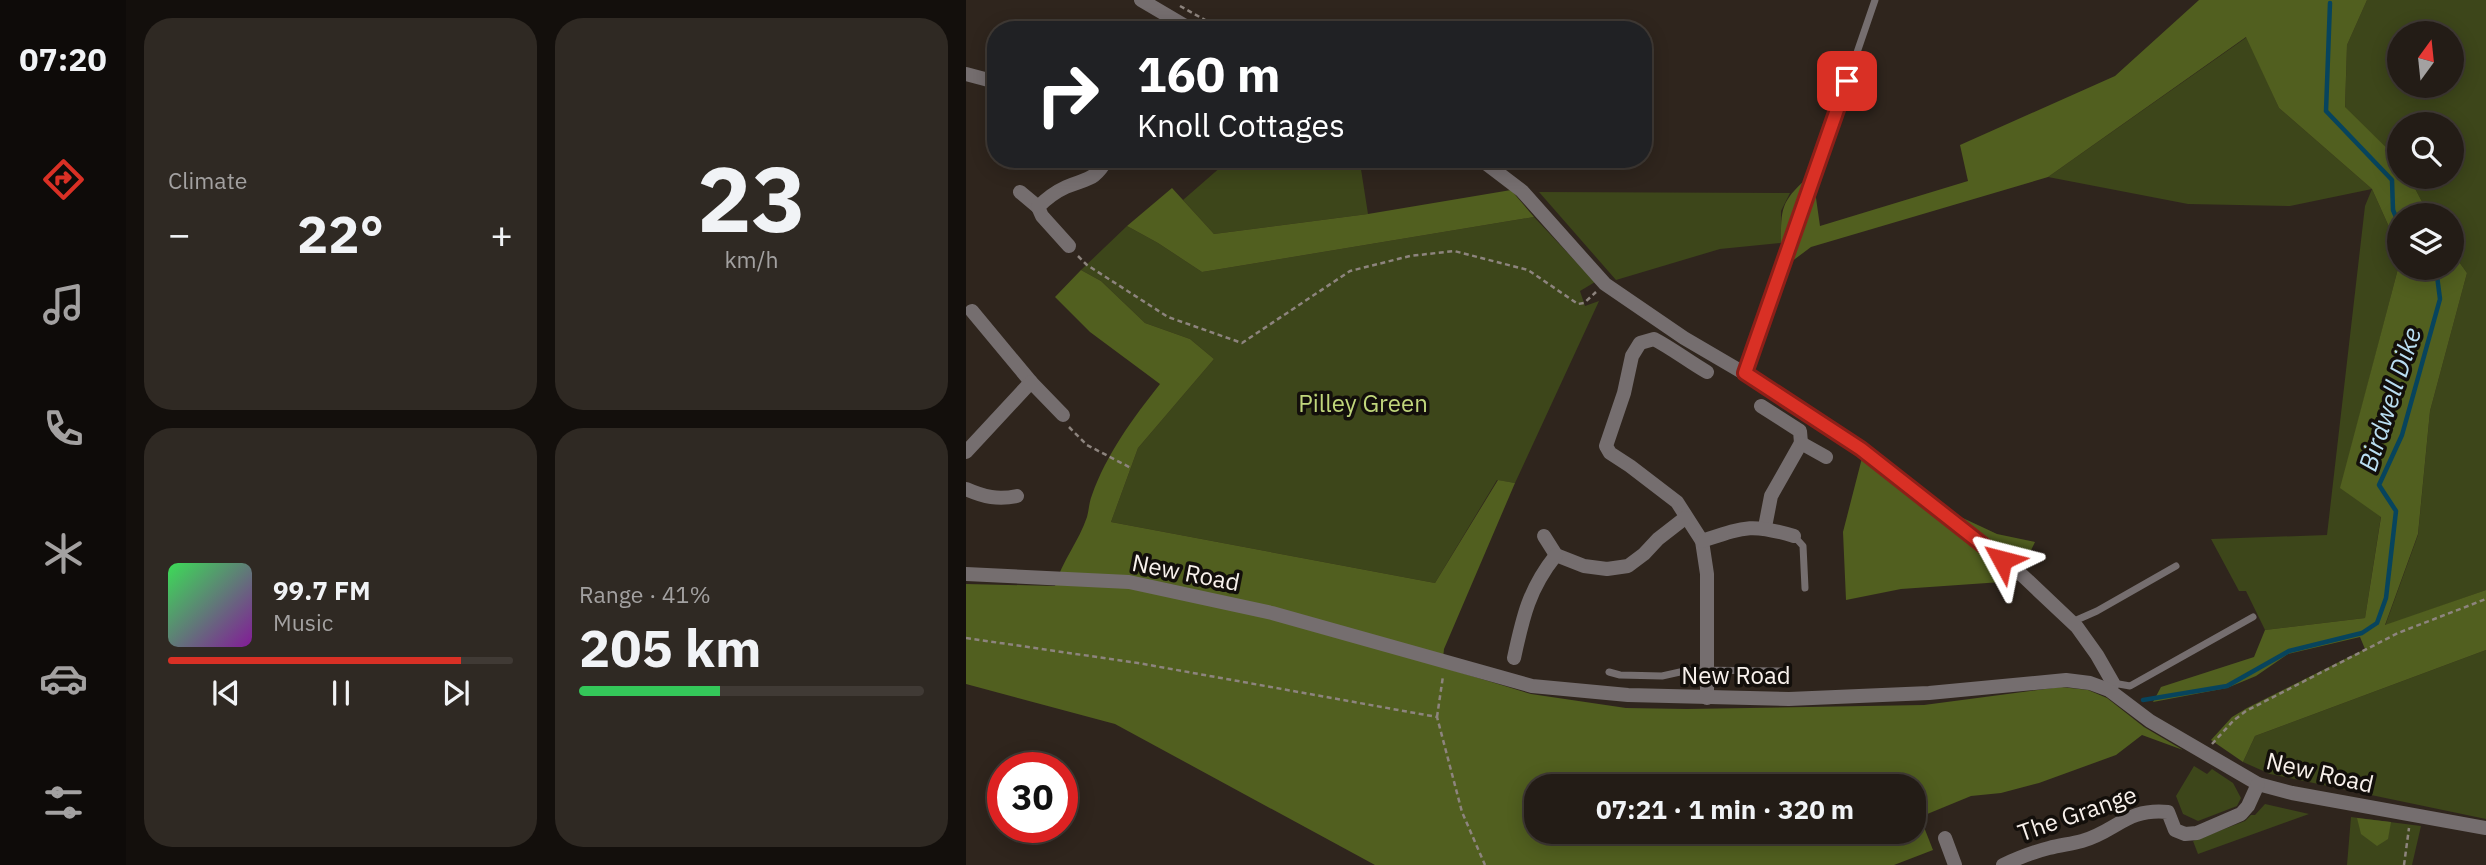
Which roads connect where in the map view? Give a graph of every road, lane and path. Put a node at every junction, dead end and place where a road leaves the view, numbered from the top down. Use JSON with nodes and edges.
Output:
{"nodes":[{"id":1,"x":1141,"y":0,"type":"edge"},
{"id":2,"x":1170,"y":0,"type":"edge"},
{"id":3,"x":1875,"y":0,"type":"edge"},
{"id":4,"x":1177,"y":21,"type":"edge"},
{"id":5,"x":1207,"y":21,"type":"edge"},
{"id":6,"x":966,"y":74,"type":"edge"},
{"id":7,"x":987,"y":80,"type":"edge"},
{"id":8,"x":1102,"y":168,"type":"edge"},
{"id":9,"x":1492,"y":168,"type":"edge"},
{"id":10,"x":1020,"y":192,"type":"dead end"},
{"id":11,"x":1038,"y":207,"type":"junction"},
{"id":12,"x":1069,"y":246,"type":"joint"},
{"id":13,"x":1783,"y":268,"type":"joint"},
{"id":14,"x":1605,"y":284,"type":"junction"},
{"id":15,"x":972,"y":311,"type":"dead end"},
{"id":16,"x":1707,"y":372,"type":"dead end"},
{"id":17,"x":1745,"y":373,"type":"junction"},
{"id":18,"x":1031,"y":382,"type":"junction"},
{"id":19,"x":1761,"y":406,"type":"dead end"},
{"id":20,"x":1063,"y":415,"type":"joint"},
{"id":21,"x":1801,"y":443,"type":"junction"},
{"id":22,"x":966,"y":452,"type":"edge"},
{"id":23,"x":1826,"y":457,"type":"dead end"},
{"id":24,"x":1131,"y":468,"type":"dead end"},
{"id":25,"x":966,"y":489,"type":"edge"},
{"id":26,"x":1017,"y":496,"type":"dead end"},
{"id":27,"x":1685,"y":518,"type":"junction"},
{"id":28,"x":1765,"y":527,"type":"junction"},
{"id":29,"x":1544,"y":536,"type":"dead end"},
{"id":30,"x":1794,"y":536,"type":"joint"},
{"id":31,"x":1702,"y":541,"type":"junction"},
{"id":32,"x":1556,"y":555,"type":"junction"},
{"id":33,"x":2176,"y":566,"type":"dead end"},
{"id":34,"x":966,"y":574,"type":"edge"},
{"id":35,"x":1805,"y":588,"type":"dead end"},
{"id":36,"x":2486,"y":599,"type":"edge"},
{"id":37,"x":2253,"y":617,"type":"dead end"},
{"id":38,"x":2072,"y":622,"type":"junction"},
{"id":39,"x":966,"y":638,"type":"edge"},
{"id":40,"x":1514,"y":658,"type":"dead end"},
{"id":41,"x":1445,"y":662,"type":"junction"},
{"id":42,"x":1707,"y":670,"type":"junction"},
{"id":43,"x":1781,"y":671,"type":"dead end"},
{"id":44,"x":1609,"y":672,"type":"dead end"},
{"id":45,"x":2111,"y":687,"type":"junction"},
{"id":46,"x":1707,"y":698,"type":"junction"},
{"id":47,"x":1437,"y":716,"type":"junction"},
{"id":48,"x":2206,"y":752,"type":"junction"},
{"id":49,"x":2258,"y":784,"type":"junction"},
{"id":50,"x":2410,"y":814,"type":"junction"},
{"id":51,"x":2486,"y":828,"type":"edge"},
{"id":52,"x":1945,"y":838,"type":"dead end"},
{"id":53,"x":1485,"y":865,"type":"edge"},
{"id":54,"x":1955,"y":865,"type":"edge"},
{"id":55,"x":2003,"y":865,"type":"edge"},
{"id":56,"x":2404,"y":865,"type":"edge"}],
"edges":[{"from":1,"to":4,"type":"street"},
{"from":2,"to":5,"type":"path"},
{"from":3,"to":13,"type":"lane"},
{"from":6,"to":7,"type":"street"},
{"from":8,"to":11,"type":"street"},
{"from":9,"to":14,"type":"street"},
{"from":10,"to":11,"type":"street"},
{"from":11,"to":12,"type":"street"},
{"from":12,"to":14,"type":"path"},
{"from":13,"to":17,"type":"street"},
{"from":14,"to":17,"type":"street"},
{"from":15,"to":18,"type":"street"},
{"from":16,"to":27,"type":"street"},
{"from":17,"to":38,"type":"street"},
{"from":18,"to":20,"type":"street"},
{"from":18,"to":22,"type":"street"},
{"from":19,"to":21,"type":"street"},
{"from":20,"to":24,"type":"path"},
{"from":21,"to":23,"type":"street"},
{"from":21,"to":28,"type":"street"},
{"from":25,"to":26,"type":"street"},
{"from":27,"to":31,"type":"street"},
{"from":27,"to":32,"type":"street"},
{"from":28,"to":30,"type":"street"},
{"from":28,"to":31,"type":"street"},
{"from":29,"to":32,"type":"street"},
{"from":30,"to":35,"type":"lane"},
{"from":31,"to":42,"type":"street"},
{"from":32,"to":40,"type":"street"},
{"from":33,"to":38,"type":"lane"},
{"from":34,"to":41,"type":"street","name":"New Road"},
{"from":36,"to":48,"type":"path"},
{"from":37,"to":45,"type":"lane"},
{"from":38,"to":45,"type":"street"},
{"from":39,"to":47,"type":"path"},
{"from":41,"to":46,"type":"street","name":"New Road"},
{"from":41,"to":47,"type":"path"},
{"from":42,"to":43,"type":"lane"},
{"from":42,"to":44,"type":"lane"},
{"from":42,"to":46,"type":"street"},
{"from":45,"to":46,"type":"street","name":"New Road"},
{"from":45,"to":48,"type":"street","name":"New Road"},
{"from":47,"to":53,"type":"path"},
{"from":48,"to":49,"type":"street","name":"New Road"},
{"from":49,"to":50,"type":"street","name":"New Road"},
{"from":49,"to":55,"type":"street","name":"The Grange"},
{"from":50,"to":51,"type":"street","name":"New Road"},
{"from":50,"to":56,"type":"path"},
{"from":52,"to":54,"type":"street"}]}
